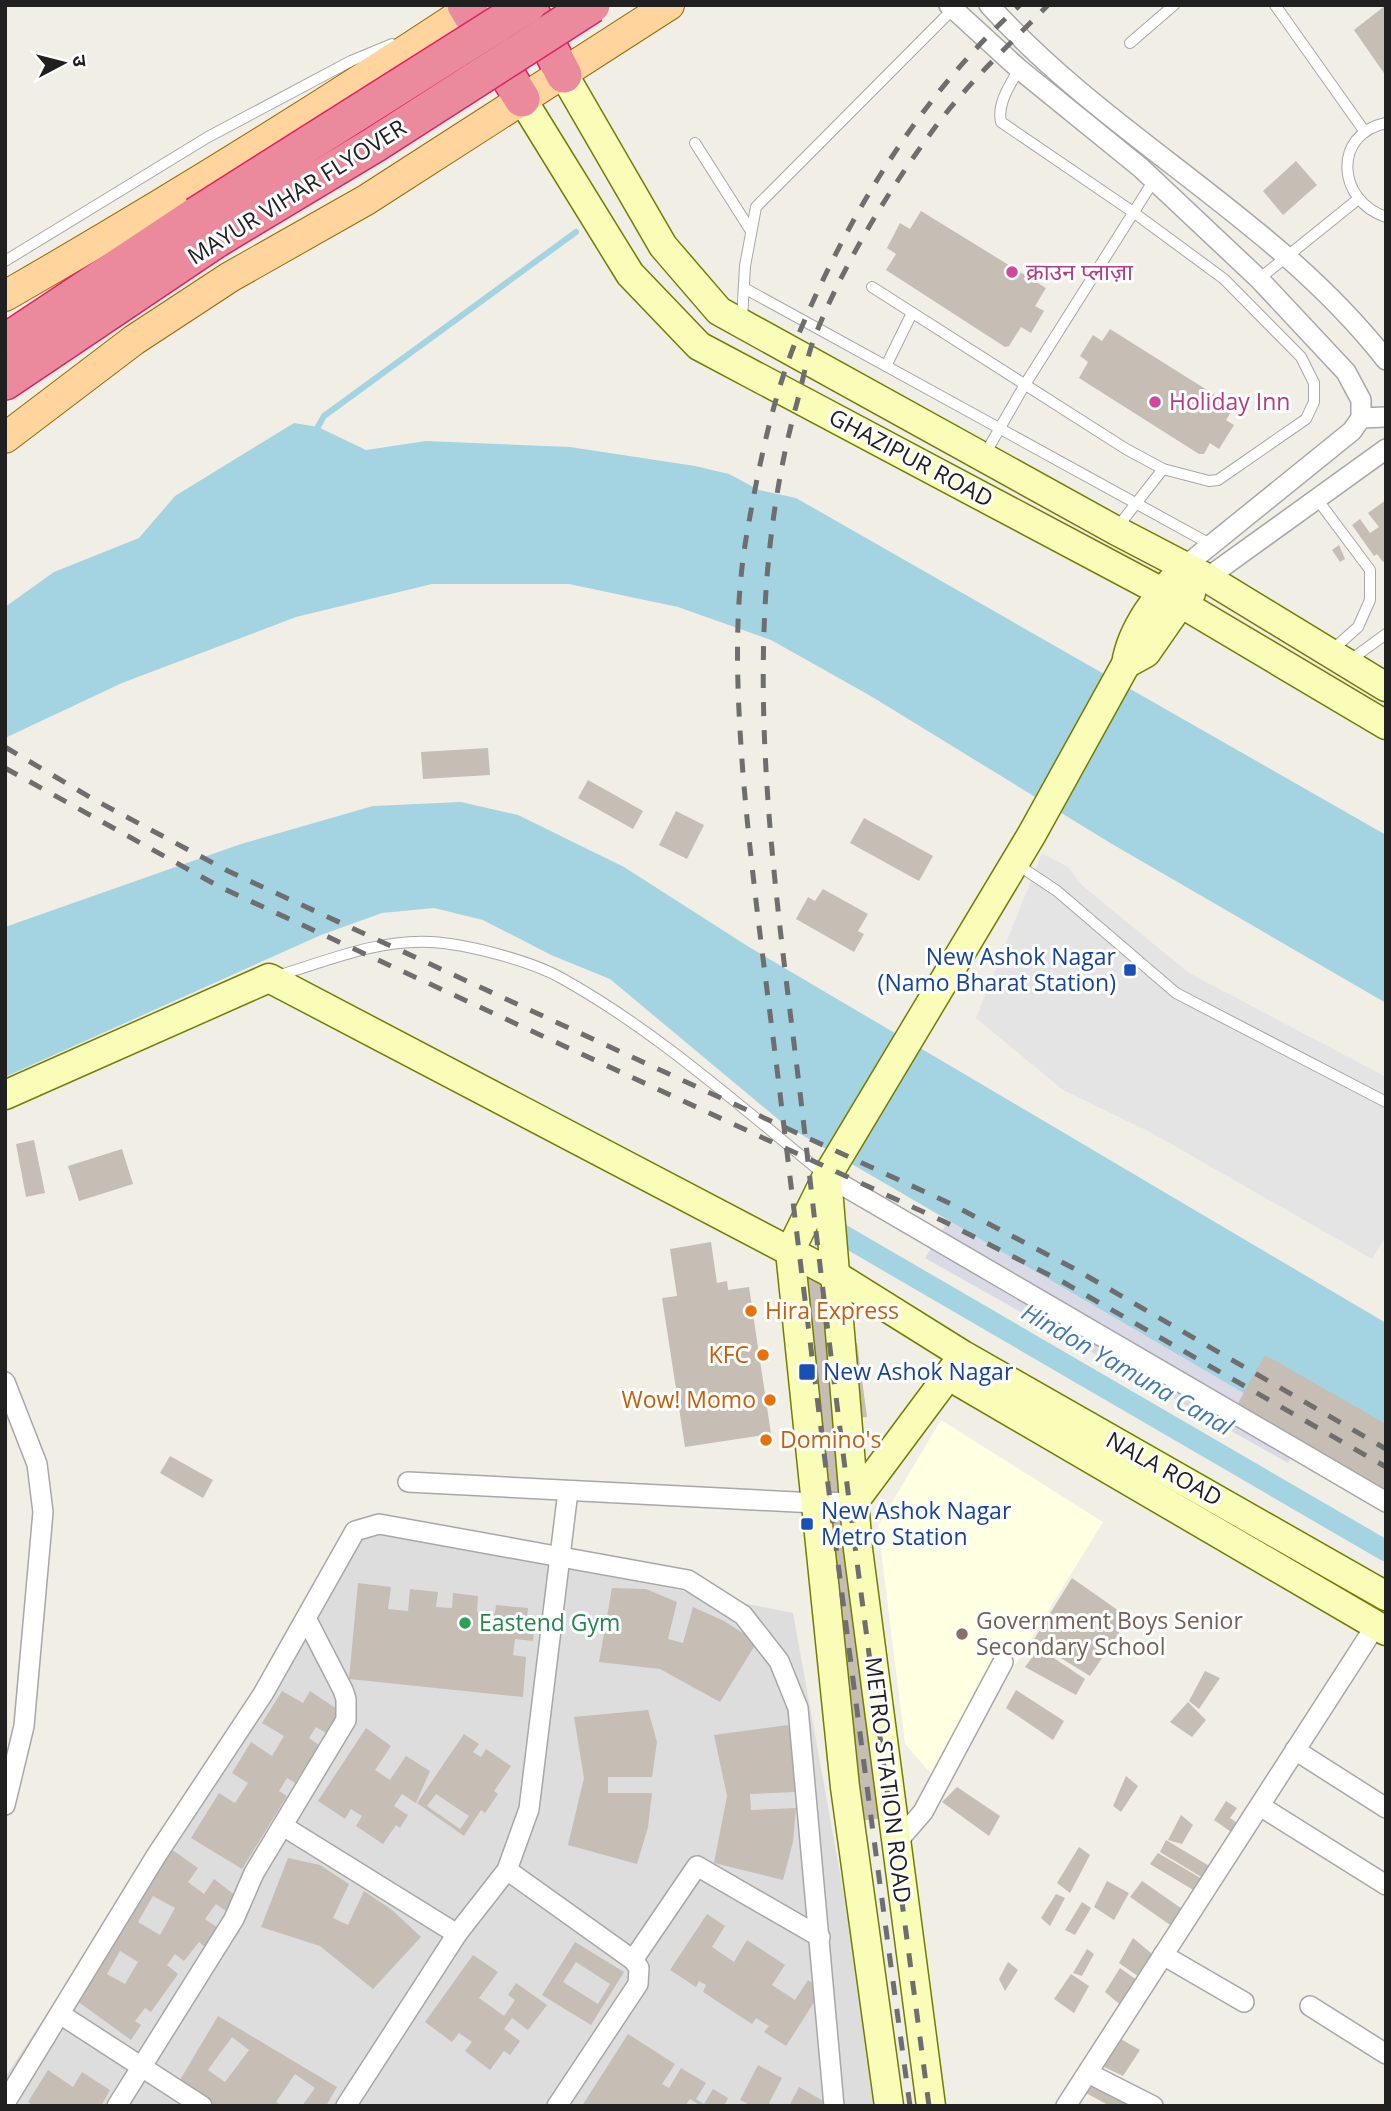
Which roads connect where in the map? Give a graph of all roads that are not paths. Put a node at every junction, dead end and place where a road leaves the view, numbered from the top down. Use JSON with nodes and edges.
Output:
{"nodes":[{"id":1,"x":528,"y":5,"type":"edge"},
{"id":2,"x":592,"y":5,"type":"edge"},
{"id":3,"x":670,"y":5,"type":"edge"},
{"id":4,"x":989,"y":5,"type":"edge"},
{"id":5,"x":1174,"y":5,"type":"edge"},
{"id":6,"x":1275,"y":5,"type":"edge"},
{"id":7,"x":469,"y":7,"type":"edge"},
{"id":8,"x":953,"y":7,"type":"edge"},
{"id":9,"x":428,"y":36,"type":"junction"},
{"id":10,"x":1130,"y":43,"type":"dead end"},
{"id":11,"x":1019,"y":69,"type":"junction"},
{"id":12,"x":564,"y":75,"type":"junction"},
{"id":13,"x":522,"y":99,"type":"junction"},
{"id":14,"x":307,"y":116,"type":"junction"},
{"id":15,"x":1386,"y":123,"type":"edge"},
{"id":16,"x":1365,"y":132,"type":"junction"},
{"id":17,"x":695,"y":144,"type":"dead end"},
{"id":18,"x":1154,"y":180,"type":"junction"},
{"id":19,"x":366,"y":200,"type":"junction"},
{"id":20,"x":1357,"y":200,"type":"junction"},
{"id":21,"x":1133,"y":212,"type":"junction"},
{"id":22,"x":1386,"y":217,"type":"edge"},
{"id":23,"x":751,"y":230,"type":"junction"},
{"id":24,"x":1290,"y":257,"type":"junction"},
{"id":25,"x":5,"y":261,"type":"edge"},
{"id":26,"x":1259,"y":279,"type":"junction"},
{"id":27,"x":872,"y":287,"type":"dead end"},
{"id":28,"x":744,"y":288,"type":"junction"},
{"id":29,"x":5,"y":296,"type":"edge"},
{"id":30,"x":912,"y":313,"type":"junction"},
{"id":31,"x":741,"y":324,"type":"junction"},
{"id":32,"x":5,"y":342,"type":"edge"},
{"id":33,"x":1386,"y":360,"type":"edge"},
{"id":34,"x":886,"y":366,"type":"junction"},
{"id":35,"x":5,"y":382,"type":"edge"},
{"id":36,"x":1024,"y":386,"type":"junction"},
{"id":37,"x":1386,"y":417,"type":"edge"},
{"id":38,"x":1361,"y":418,"type":"junction"},
{"id":39,"x":1000,"y":428,"type":"junction"},
{"id":40,"x":5,"y":438,"type":"edge"},
{"id":41,"x":1386,"y":450,"type":"edge"},
{"id":42,"x":983,"y":458,"type":"junction"},
{"id":43,"x":1163,"y":470,"type":"junction"},
{"id":44,"x":1317,"y":499,"type":"junction"},
{"id":45,"x":1136,"y":503,"type":"junction"},
{"id":46,"x":1115,"y":530,"type":"junction"},
{"id":47,"x":1210,"y":544,"type":"junction"},
{"id":48,"x":1196,"y":572,"type":"junction"},
{"id":49,"x":1166,"y":605,"type":"junction"},
{"id":50,"x":1386,"y":634,"type":"edge"},
{"id":51,"x":1337,"y":658,"type":"junction"},
{"id":52,"x":1386,"y":687,"type":"edge"},
{"id":53,"x":1386,"y":724,"type":"edge"},
{"id":54,"x":1015,"y":862,"type":"junction"},
{"id":55,"x":269,"y":978,"type":"junction"},
{"id":56,"x":5,"y":1095,"type":"edge"},
{"id":57,"x":1386,"y":1102,"type":"edge"},
{"id":58,"x":831,"y":1169,"type":"junction"},
{"id":59,"x":790,"y":1251,"type":"junction"},
{"id":60,"x":835,"y":1275,"type":"junction"},
{"id":61,"x":956,"y":1366,"type":"junction"},
{"id":62,"x":5,"y":1382,"type":"edge"},
{"id":63,"x":850,"y":1454,"type":"junction"},
{"id":64,"x":810,"y":1459,"type":"junction"},
{"id":65,"x":408,"y":1482,"type":"dead end"},
{"id":66,"x":568,"y":1490,"type":"junction"},
{"id":67,"x":854,"y":1502,"type":"junction"},
{"id":68,"x":1386,"y":1502,"type":"edge"},
{"id":69,"x":815,"y":1503,"type":"junction"},
{"id":70,"x":562,"y":1556,"type":"junction"},
{"id":71,"x":1386,"y":1596,"type":"edge"},
{"id":72,"x":307,"y":1620,"type":"junction"},
{"id":73,"x":1381,"y":1628,"type":"edge"},
{"id":74,"x":1003,"y":1662,"type":"dead end"},
{"id":75,"x":1295,"y":1751,"type":"junction"},
{"id":76,"x":5,"y":1805,"type":"edge"},
{"id":77,"x":1260,"y":1806,"type":"junction"},
{"id":78,"x":1386,"y":1808,"type":"edge"},
{"id":79,"x":284,"y":1826,"type":"junction"},
{"id":80,"x":896,"y":1843,"type":"junction"},
{"id":81,"x":507,"y":1870,"type":"junction"},
{"id":82,"x":1386,"y":1885,"type":"edge"},
{"id":83,"x":457,"y":1934,"type":"junction"},
{"id":84,"x":820,"y":1937,"type":"junction"},
{"id":85,"x":1163,"y":1955,"type":"junction"},
{"id":86,"x":633,"y":1960,"type":"junction"},
{"id":87,"x":1244,"y":2001,"type":"dead end"},
{"id":88,"x":1310,"y":2006,"type":"dead end"},
{"id":89,"x":60,"y":2014,"type":"junction"},
{"id":90,"x":1386,"y":2054,"type":"edge"},
{"id":91,"x":142,"y":2066,"type":"junction"},
{"id":92,"x":1088,"y":2073,"type":"junction"},
{"id":93,"x":5,"y":2103,"type":"edge"},
{"id":94,"x":117,"y":2106,"type":"edge"},
{"id":95,"x":202,"y":2106,"type":"edge"},
{"id":96,"x":346,"y":2106,"type":"edge"},
{"id":97,"x":557,"y":2106,"type":"edge"},
{"id":98,"x":834,"y":2106,"type":"edge"},
{"id":99,"x":889,"y":2106,"type":"edge"},
{"id":100,"x":931,"y":2106,"type":"edge"},
{"id":101,"x":1066,"y":2106,"type":"edge"},
{"id":102,"x":1153,"y":2106,"type":"edge"}],
"edges":[{"from":1,"to":12,"type":"highway"},
{"from":1,"to":32,"type":"highway","name":"MAYUR VIHAR FLYOVER","bridge":true},
{"from":2,"to":35,"type":"highway","name":"MAYUR VIHAR FLYOVER","bridge":true},
{"from":3,"to":12,"type":"main road"},
{"from":4,"to":24,"type":"street"},
{"from":5,"to":10,"type":"lane"},
{"from":6,"to":16,"type":"lane"},
{"from":7,"to":9,"type":"main road"},
{"from":7,"to":13,"type":"highway"},
{"from":8,"to":11,"type":"street"},
{"from":8,"to":23,"type":"lane"},
{"from":9,"to":14,"type":"main road"},
{"from":9,"to":25,"type":"lane"},
{"from":11,"to":18,"type":"street"},
{"from":11,"to":21,"type":"lane"},
{"from":12,"to":13,"type":"main road"},
{"from":12,"to":31,"type":"street","name":"GHAZIPUR ROAD"},
{"from":13,"to":19,"type":"main road"},
{"from":13,"to":49,"type":"street","name":"GHAZIPUR ROAD"},
{"from":14,"to":19,"type":"main road"},
{"from":14,"to":29,"type":"main road"},
{"from":15,"to":16,"type":"lane"},
{"from":16,"to":20,"type":"lane"},
{"from":17,"to":23,"type":"lane"},
{"from":18,"to":21,"type":"lane"},
{"from":18,"to":26,"type":"street"},
{"from":19,"to":40,"type":"main road"},
{"from":20,"to":22,"type":"lane"},
{"from":20,"to":24,"type":"lane"},
{"from":21,"to":36,"type":"lane"},
{"from":21,"to":43,"type":"lane"},
{"from":23,"to":28,"type":"lane"},
{"from":24,"to":26,"type":"lane"},
{"from":24,"to":33,"type":"street"},
{"from":26,"to":38,"type":"street"},
{"from":27,"to":30,"type":"lane"},
{"from":28,"to":31,"type":"lane"},
{"from":28,"to":34,"type":"lane"},
{"from":30,"to":34,"type":"lane"},
{"from":30,"to":36,"type":"lane"},
{"from":31,"to":42,"type":"street","name":"GHAZIPUR ROAD"},
{"from":34,"to":39,"type":"lane"},
{"from":36,"to":39,"type":"lane"},
{"from":36,"to":43,"type":"lane"},
{"from":37,"to":38,"type":"street"},
{"from":38,"to":47,"type":"street"},
{"from":39,"to":42,"type":"lane"},
{"from":39,"to":45,"type":"lane"},
{"from":41,"to":44,"type":"street"},
{"from":42,"to":46,"type":"street","name":"GHAZIPUR ROAD"},
{"from":43,"to":45,"type":"lane"},
{"from":44,"to":48,"type":"street"},
{"from":44,"to":51,"type":"lane"},
{"from":45,"to":46,"type":"lane"},
{"from":45,"to":47,"type":"lane"},
{"from":46,"to":48,"type":"street","name":"GHAZIPUR ROAD"},
{"from":47,"to":48,"type":"street"},
{"from":48,"to":49,"type":"street"},
{"from":48,"to":51,"type":"street","name":"GHAZIPUR ROAD"},
{"from":49,"to":53,"type":"street","name":"GHAZIPUR ROAD"},
{"from":49,"to":54,"type":"street"},
{"from":50,"to":51,"type":"lane"},
{"from":51,"to":52,"type":"street","name":"GHAZIPUR ROAD"},
{"from":54,"to":57,"type":"lane"},
{"from":54,"to":58,"type":"street"},
{"from":55,"to":56,"type":"street"},
{"from":55,"to":58,"type":"lane"},
{"from":55,"to":59,"type":"street"},
{"from":58,"to":59,"type":"street"},
{"from":58,"to":60,"type":"street","name":"METRO STATION ROAD"},
{"from":58,"to":68,"type":"street"},
{"from":59,"to":60,"type":"street"},
{"from":59,"to":64,"type":"street","name":"METRO STATION ROAD"},
{"from":60,"to":61,"type":"street"},
{"from":60,"to":63,"type":"street","name":"METRO STATION ROAD"},
{"from":61,"to":67,"type":"street"},
{"from":61,"to":71,"type":"street","name":"NALA ROAD"},
{"from":61,"to":73,"type":"street","name":"NALA ROAD"},
{"from":62,"to":76,"type":"street"},
{"from":63,"to":64,"type":"street"},
{"from":63,"to":67,"type":"street","name":"METRO STATION ROAD"},
{"from":64,"to":69,"type":"street","name":"METRO STATION ROAD"},
{"from":65,"to":66,"type":"street"},
{"from":66,"to":69,"type":"street"},
{"from":66,"to":70,"type":"street"},
{"from":67,"to":69,"type":"street"},
{"from":67,"to":80,"type":"street","name":"METRO STATION ROAD"},
{"from":69,"to":99,"type":"street","name":"METRO STATION ROAD"},
{"from":70,"to":72,"type":"street"},
{"from":70,"to":81,"type":"street"},
{"from":70,"to":84,"type":"street"},
{"from":72,"to":79,"type":"street"},
{"from":72,"to":89,"type":"street"},
{"from":73,"to":75,"type":"street"},
{"from":74,"to":80,"type":"street"},
{"from":75,"to":77,"type":"street"},
{"from":75,"to":78,"type":"street"},
{"from":77,"to":82,"type":"street"},
{"from":77,"to":85,"type":"street"},
{"from":79,"to":83,"type":"street"},
{"from":79,"to":91,"type":"street"},
{"from":80,"to":100,"type":"street","name":"METRO STATION ROAD"},
{"from":81,"to":83,"type":"street"},
{"from":81,"to":86,"type":"street"},
{"from":83,"to":96,"type":"street"},
{"from":84,"to":86,"type":"street"},
{"from":84,"to":98,"type":"street"},
{"from":85,"to":87,"type":"street"},
{"from":85,"to":92,"type":"street"},
{"from":86,"to":97,"type":"street"},
{"from":88,"to":90,"type":"street"},
{"from":89,"to":91,"type":"street"},
{"from":89,"to":93,"type":"street"},
{"from":91,"to":94,"type":"street"},
{"from":91,"to":95,"type":"street"},
{"from":92,"to":101,"type":"street"},
{"from":92,"to":102,"type":"street"}]}
